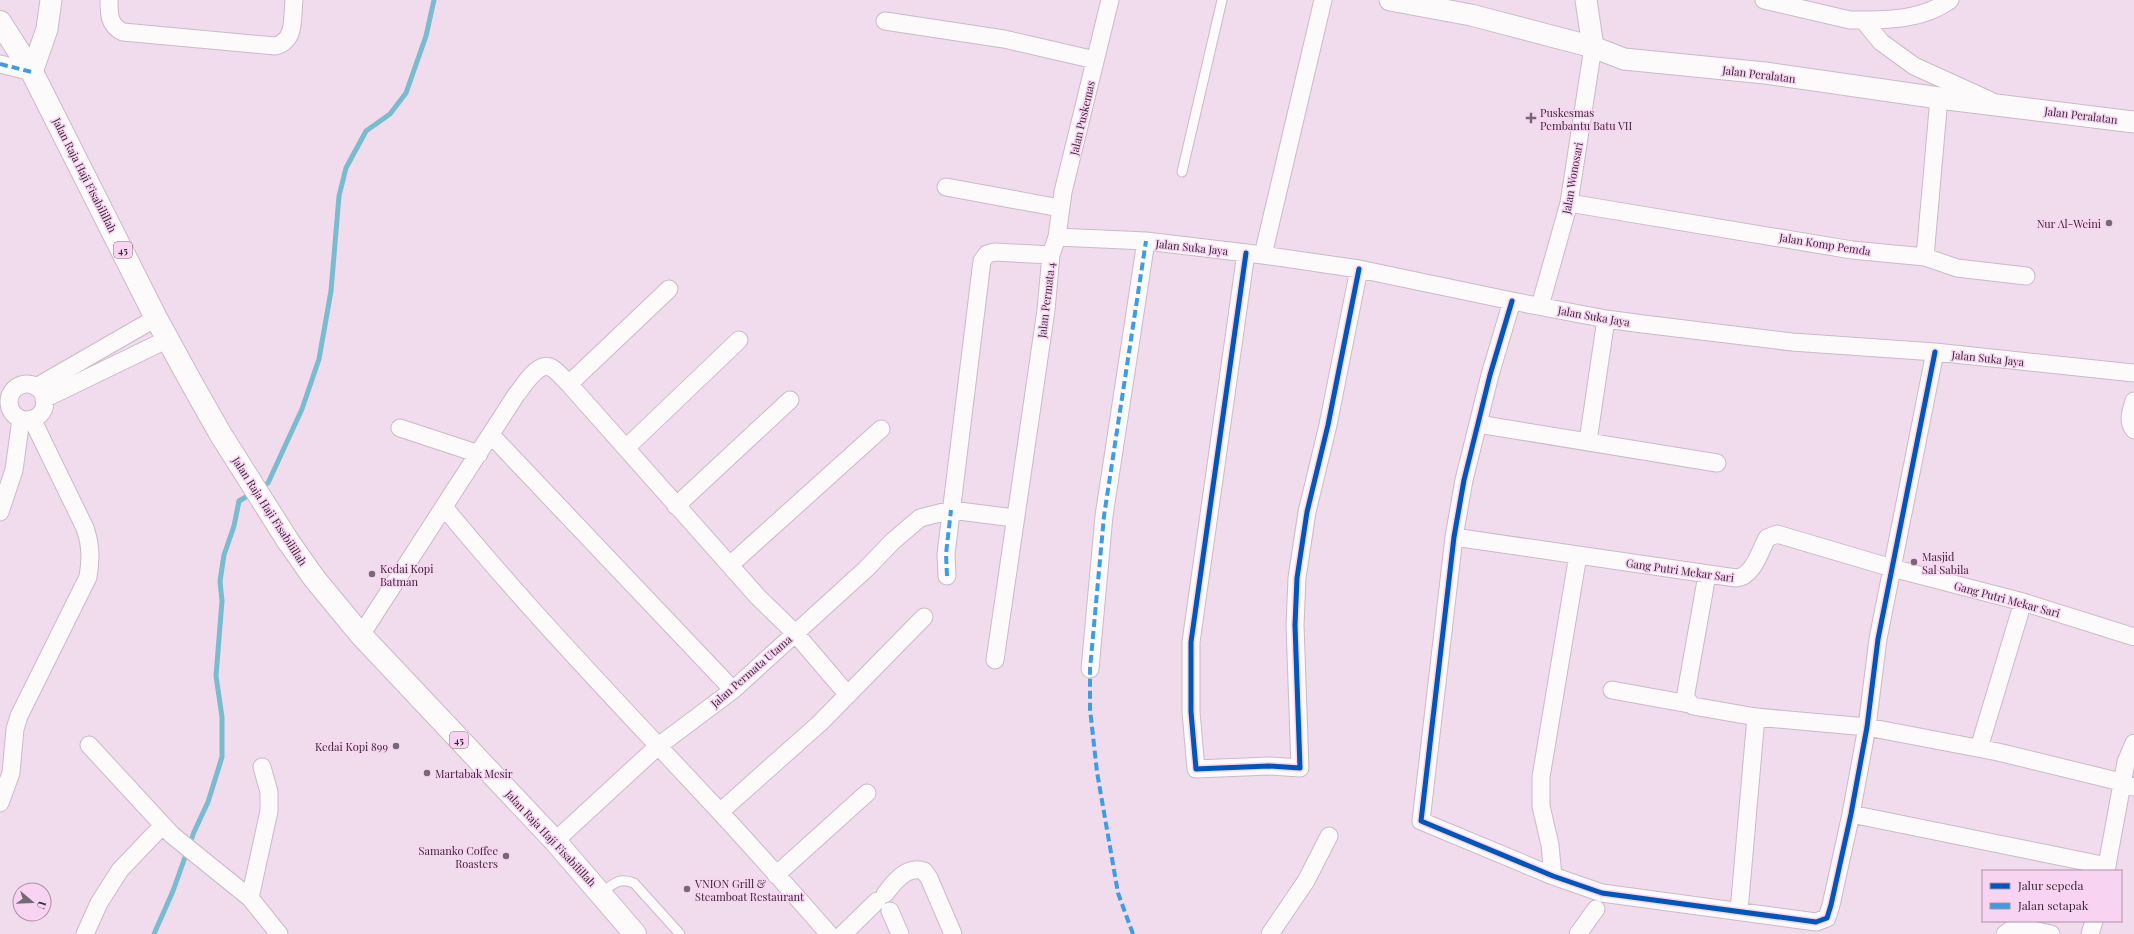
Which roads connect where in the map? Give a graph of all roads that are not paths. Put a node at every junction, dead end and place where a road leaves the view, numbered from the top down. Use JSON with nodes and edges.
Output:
{"nodes":[{"id":1,"x":52,"y":0,"type":"edge"},
{"id":2,"x":110,"y":0,"type":"edge"},
{"id":3,"x":294,"y":0,"type":"edge"},
{"id":4,"x":1110,"y":0,"type":"edge"},
{"id":5,"x":1222,"y":0,"type":"edge"},
{"id":6,"x":1323,"y":0,"type":"edge"},
{"id":7,"x":1390,"y":0,"type":"edge"},
{"id":8,"x":1586,"y":0,"type":"edge"},
{"id":9,"x":1764,"y":0,"type":"edge"},
{"id":10,"x":1950,"y":0,"type":"edge"},
{"id":11,"x":1863,"y":20,"type":"junction"},
{"id":12,"x":885,"y":21,"type":"dead end"},
{"id":13,"x":0,"y":22,"type":"edge"},
{"id":14,"x":1593,"y":47,"type":"junction"},
{"id":15,"x":1095,"y":60,"type":"junction"},
{"id":16,"x":0,"y":64,"type":"edge"},
{"id":17,"x":32,"y":72,"type":"junction"},
{"id":18,"x":1939,"y":98,"type":"junction"},
{"id":19,"x":2003,"y":106,"type":"junction"},
{"id":20,"x":2134,"y":122,"type":"edge"},
{"id":21,"x":1182,"y":172,"type":"dead end"},
{"id":22,"x":946,"y":187,"type":"dead end"},
{"id":23,"x":1569,"y":203,"type":"junction"},
{"id":24,"x":1060,"y":208,"type":"junction"},
{"id":25,"x":1057,"y":237,"type":"junction"},
{"id":26,"x":1146,"y":241,"type":"junction"},
{"id":27,"x":1246,"y":253,"type":"junction"},
{"id":28,"x":1051,"y":255,"type":"junction"},
{"id":29,"x":1263,"y":255,"type":"junction"},
{"id":30,"x":1925,"y":257,"type":"junction"},
{"id":31,"x":1359,"y":269,"type":"junction"},
{"id":32,"x":2026,"y":276,"type":"dead end"},
{"id":33,"x":669,"y":289,"type":"dead end"},
{"id":34,"x":1512,"y":301,"type":"junction"},
{"id":35,"x":1540,"y":306,"type":"junction"},
{"id":36,"x":156,"y":318,"type":"junction"},
{"id":37,"x":1606,"y":319,"type":"junction"},
{"id":38,"x":168,"y":339,"type":"junction"},
{"id":39,"x":739,"y":340,"type":"dead end"},
{"id":40,"x":1935,"y":352,"type":"junction"},
{"id":41,"x":2134,"y":373,"type":"edge"},
{"id":42,"x":569,"y":384,"type":"junction"},
{"id":43,"x":5,"y":392,"type":"edge"},
{"id":44,"x":40,"y":393,"type":"junction"},
{"id":45,"x":790,"y":400,"type":"dead end"},
{"id":46,"x":2134,"y":401,"type":"edge"},
{"id":47,"x":27,"y":419,"type":"junction"},
{"id":48,"x":1478,"y":424,"type":"junction"},
{"id":49,"x":400,"y":428,"type":"dead end"},
{"id":50,"x":881,"y":428,"type":"dead end"},
{"id":51,"x":2134,"y":430,"type":"edge"},
{"id":52,"x":491,"y":435,"type":"junction"},
{"id":53,"x":1588,"y":441,"type":"junction"},
{"id":54,"x":626,"y":448,"type":"junction"},
{"id":55,"x":479,"y":454,"type":"junction"},
{"id":56,"x":1717,"y":463,"type":"dead end"},
{"id":57,"x":1,"y":506,"type":"edge"},
{"id":58,"x":676,"y":506,"type":"junction"},
{"id":59,"x":444,"y":507,"type":"junction"},
{"id":60,"x":951,"y":510,"type":"junction"},
{"id":61,"x":1014,"y":518,"type":"junction"},
{"id":62,"x":1454,"y":537,"type":"junction"},
{"id":63,"x":1578,"y":556,"type":"junction"},
{"id":64,"x":730,"y":565,"type":"junction"},
{"id":65,"x":1892,"y":568,"type":"junction"},
{"id":66,"x":1706,"y":575,"type":"junction"},
{"id":67,"x":948,"y":576,"type":"dead end"},
{"id":68,"x":2023,"y":602,"type":"junction"},
{"id":69,"x":924,"y":617,"type":"dead end"},
{"id":70,"x":795,"y":633,"type":"junction"},
{"id":71,"x":361,"y":635,"type":"junction"},
{"id":72,"x":2134,"y":637,"type":"edge"},
{"id":73,"x":995,"y":660,"type":"dead end"},
{"id":74,"x":1090,"y":669,"type":"dead end"},
{"id":75,"x":732,"y":690,"type":"junction"},
{"id":76,"x":1612,"y":690,"type":"dead end"},
{"id":77,"x":848,"y":695,"type":"junction"},
{"id":78,"x":1689,"y":704,"type":"junction"},
{"id":79,"x":1756,"y":717,"type":"junction"},
{"id":80,"x":1867,"y":727,"type":"junction"},
{"id":81,"x":2134,"y":743,"type":"edge"},
{"id":82,"x":89,"y":745,"type":"dead end"},
{"id":83,"x":657,"y":747,"type":"junction"},
{"id":84,"x":1980,"y":748,"type":"junction"},
{"id":85,"x":262,"y":767,"type":"dead end"},
{"id":86,"x":2128,"y":785,"type":"edge"},
{"id":87,"x":867,"y":793,"type":"dead end"},
{"id":88,"x":0,"y":803,"type":"edge"},
{"id":89,"x":720,"y":812,"type":"junction"},
{"id":90,"x":1852,"y":814,"type":"junction"},
{"id":91,"x":163,"y":825,"type":"junction"},
{"id":92,"x":1329,"y":836,"type":"dead end"},
{"id":93,"x":555,"y":841,"type":"junction"},
{"id":94,"x":2106,"y":869,"type":"edge"},
{"id":95,"x":776,"y":875,"type":"junction"},
{"id":96,"x":1553,"y":876,"type":"junction"},
{"id":97,"x":601,"y":893,"type":"junction"},
{"id":98,"x":250,"y":898,"type":"junction"},
{"id":99,"x":884,"y":902,"type":"junction"},
{"id":100,"x":1596,"y":909,"type":"dead end"},
{"id":101,"x":1739,"y":911,"type":"junction"},
{"id":102,"x":2094,"y":922,"type":"edge"},
{"id":103,"x":85,"y":934,"type":"edge"},
{"id":104,"x":279,"y":934,"type":"edge"},
{"id":105,"x":635,"y":934,"type":"edge"},
{"id":106,"x":680,"y":934,"type":"edge"},
{"id":107,"x":829,"y":934,"type":"edge"},
{"id":108,"x":843,"y":934,"type":"edge"},
{"id":109,"x":900,"y":934,"type":"edge"},
{"id":110,"x":954,"y":934,"type":"edge"},
{"id":111,"x":1270,"y":934,"type":"edge"},
{"id":112,"x":1578,"y":934,"type":"edge"},
{"id":113,"x":2005,"y":934,"type":"edge"},
{"id":114,"x":2051,"y":934,"type":"edge"},
{"id":115,"x":2090,"y":934,"type":"edge"}],
"edges":[{"from":1,"to":17,"type":"street"},
{"from":2,"to":3,"type":"street"},
{"from":4,"to":15,"type":"street","name":"Jalan Puskemas"},
{"from":5,"to":21,"type":"lane"},
{"from":6,"to":29,"type":"street"},
{"from":7,"to":14,"type":"street","name":"Jalan Peralatan"},
{"from":8,"to":14,"type":"street","name":"Jalan Wonosari"},
{"from":9,"to":11,"type":"street"},
{"from":10,"to":11,"type":"street"},
{"from":11,"to":19,"type":"street"},
{"from":12,"to":15,"type":"street"},
{"from":13,"to":17,"type":"main road","name":"Jalan Raja Haji Fisabilillah","number":"45"},
{"from":14,"to":18,"type":"street","name":"Jalan Peralatan"},
{"from":14,"to":23,"type":"street","name":"Jalan Wonosari"},
{"from":15,"to":24,"type":"street","name":"Jalan Puskemas"},
{"from":16,"to":17,"type":"street"},
{"from":17,"to":36,"type":"main road","name":"Jalan Raja Haji Fisabilillah","number":"45"},
{"from":18,"to":19,"type":"street","name":"Jalan Peralatan"},
{"from":18,"to":30,"type":"street"},
{"from":19,"to":20,"type":"street","name":"Jalan Peralatan"},
{"from":22,"to":24,"type":"street"},
{"from":23,"to":30,"type":"street","name":"Jalan Komp Pemda"},
{"from":23,"to":35,"type":"street","name":"Jalan Wonosari"},
{"from":24,"to":25,"type":"street","name":"Jalan Puskemas"},
{"from":25,"to":26,"type":"street","name":"Jalan Suka Jaya"},
{"from":25,"to":28,"type":"street","name":"Jalan Puskemas"},
{"from":26,"to":27,"type":"street","name":"Jalan Suka Jaya"},
{"from":26,"to":74,"type":"street"},
{"from":27,"to":29,"type":"street","name":"Jalan Suka Jaya"},
{"from":27,"to":31,"type":"street"},
{"from":28,"to":60,"type":"street","name":"Jalan Permata 4"},
{"from":28,"to":61,"type":"street","name":"Jalan Permata 4"},
{"from":29,"to":31,"type":"street","name":"Jalan Suka Jaya"},
{"from":30,"to":32,"type":"street","name":"Jalan Komp Pemda"},
{"from":31,"to":34,"type":"street","name":"Jalan Suka Jaya"},
{"from":33,"to":42,"type":"street"},
{"from":34,"to":35,"type":"street","name":"Jalan Suka Jaya"},
{"from":34,"to":48,"type":"street"},
{"from":35,"to":37,"type":"street","name":"Jalan Suka Jaya"},
{"from":36,"to":38,"type":"main road","name":"Jalan Raja Haji Fisabilillah","number":"45"},
{"from":36,"to":44,"type":"street"},
{"from":37,"to":40,"type":"street","name":"Jalan Suka Jaya"},
{"from":37,"to":53,"type":"street"},
{"from":38,"to":44,"type":"street"},
{"from":38,"to":71,"type":"main road","name":"Jalan Raja Haji Fisabilillah","number":"45"},
{"from":39,"to":54,"type":"street"},
{"from":40,"to":41,"type":"street","name":"Jalan Suka Jaya"},
{"from":40,"to":65,"type":"street"},
{"from":42,"to":52,"type":"street"},
{"from":42,"to":54,"type":"street"},
{"from":43,"to":44,"type":"street"},
{"from":43,"to":47,"type":"street"},
{"from":44,"to":47,"type":"street"},
{"from":45,"to":58,"type":"street"},
{"from":46,"to":51,"type":"street"},
{"from":47,"to":57,"type":"street"},
{"from":47,"to":88,"type":"street"},
{"from":48,"to":53,"type":"street"},
{"from":48,"to":62,"type":"street"},
{"from":49,"to":55,"type":"street"},
{"from":50,"to":64,"type":"street"},
{"from":52,"to":55,"type":"street"},
{"from":52,"to":75,"type":"street"},
{"from":53,"to":56,"type":"street"},
{"from":54,"to":58,"type":"street"},
{"from":55,"to":59,"type":"street"},
{"from":58,"to":64,"type":"street"},
{"from":59,"to":71,"type":"street"},
{"from":59,"to":83,"type":"street"},
{"from":60,"to":61,"type":"street"},
{"from":60,"to":67,"type":"street","name":"Jalan Permata 4"},
{"from":60,"to":70,"type":"street","name":"Jalan Permata Utama"},
{"from":61,"to":73,"type":"street","name":"Jalan Permata 4"},
{"from":62,"to":63,"type":"street","name":"Gang Putri Mekar Sari"},
{"from":62,"to":96,"type":"street"},
{"from":63,"to":66,"type":"street","name":"Gang Putri Mekar Sari"},
{"from":63,"to":96,"type":"street"},
{"from":64,"to":70,"type":"street"},
{"from":65,"to":66,"type":"street","name":"Gang Putri Mekar Sari"},
{"from":65,"to":68,"type":"street","name":"Gang Putri Mekar Sari"},
{"from":65,"to":80,"type":"street"},
{"from":66,"to":78,"type":"street"},
{"from":68,"to":72,"type":"street","name":"Gang Putri Mekar Sari"},
{"from":68,"to":84,"type":"street"},
{"from":69,"to":77,"type":"street"},
{"from":70,"to":75,"type":"street","name":"Jalan Permata Utama"},
{"from":70,"to":77,"type":"street"},
{"from":71,"to":93,"type":"main road","name":"Jalan Raja Haji Fisabilillah","number":"45"},
{"from":75,"to":83,"type":"street","name":"Jalan Permata Utama"},
{"from":76,"to":78,"type":"street"},
{"from":77,"to":89,"type":"street"},
{"from":78,"to":79,"type":"street"},
{"from":79,"to":80,"type":"street"},
{"from":79,"to":101,"type":"street"},
{"from":80,"to":84,"type":"street"},
{"from":80,"to":90,"type":"street"},
{"from":81,"to":86,"type":"street"},
{"from":82,"to":91,"type":"street"},
{"from":83,"to":89,"type":"street"},
{"from":83,"to":93,"type":"street","name":"Jalan Permata Utama"},
{"from":84,"to":86,"type":"street"},
{"from":85,"to":98,"type":"street"},
{"from":86,"to":94,"type":"street"},
{"from":87,"to":95,"type":"street"},
{"from":89,"to":95,"type":"street"},
{"from":90,"to":94,"type":"street"},
{"from":90,"to":101,"type":"street"},
{"from":91,"to":98,"type":"street"},
{"from":91,"to":103,"type":"street"},
{"from":92,"to":111,"type":"street"},
{"from":93,"to":97,"type":"main road","name":"Jalan Raja Haji Fisabilillah","number":"45"},
{"from":95,"to":107,"type":"street"},
{"from":96,"to":101,"type":"street"},
{"from":97,"to":105,"type":"main road","name":"Jalan Raja Haji Fisabilillah","number":"45"},
{"from":97,"to":106,"type":"lane"},
{"from":98,"to":104,"type":"street"},
{"from":99,"to":108,"type":"street"},
{"from":99,"to":109,"type":"street"},
{"from":99,"to":110,"type":"street"},
{"from":100,"to":112,"type":"street"},
{"from":102,"to":115,"type":"street"},
{"from":113,"to":114,"type":"street"}]}
